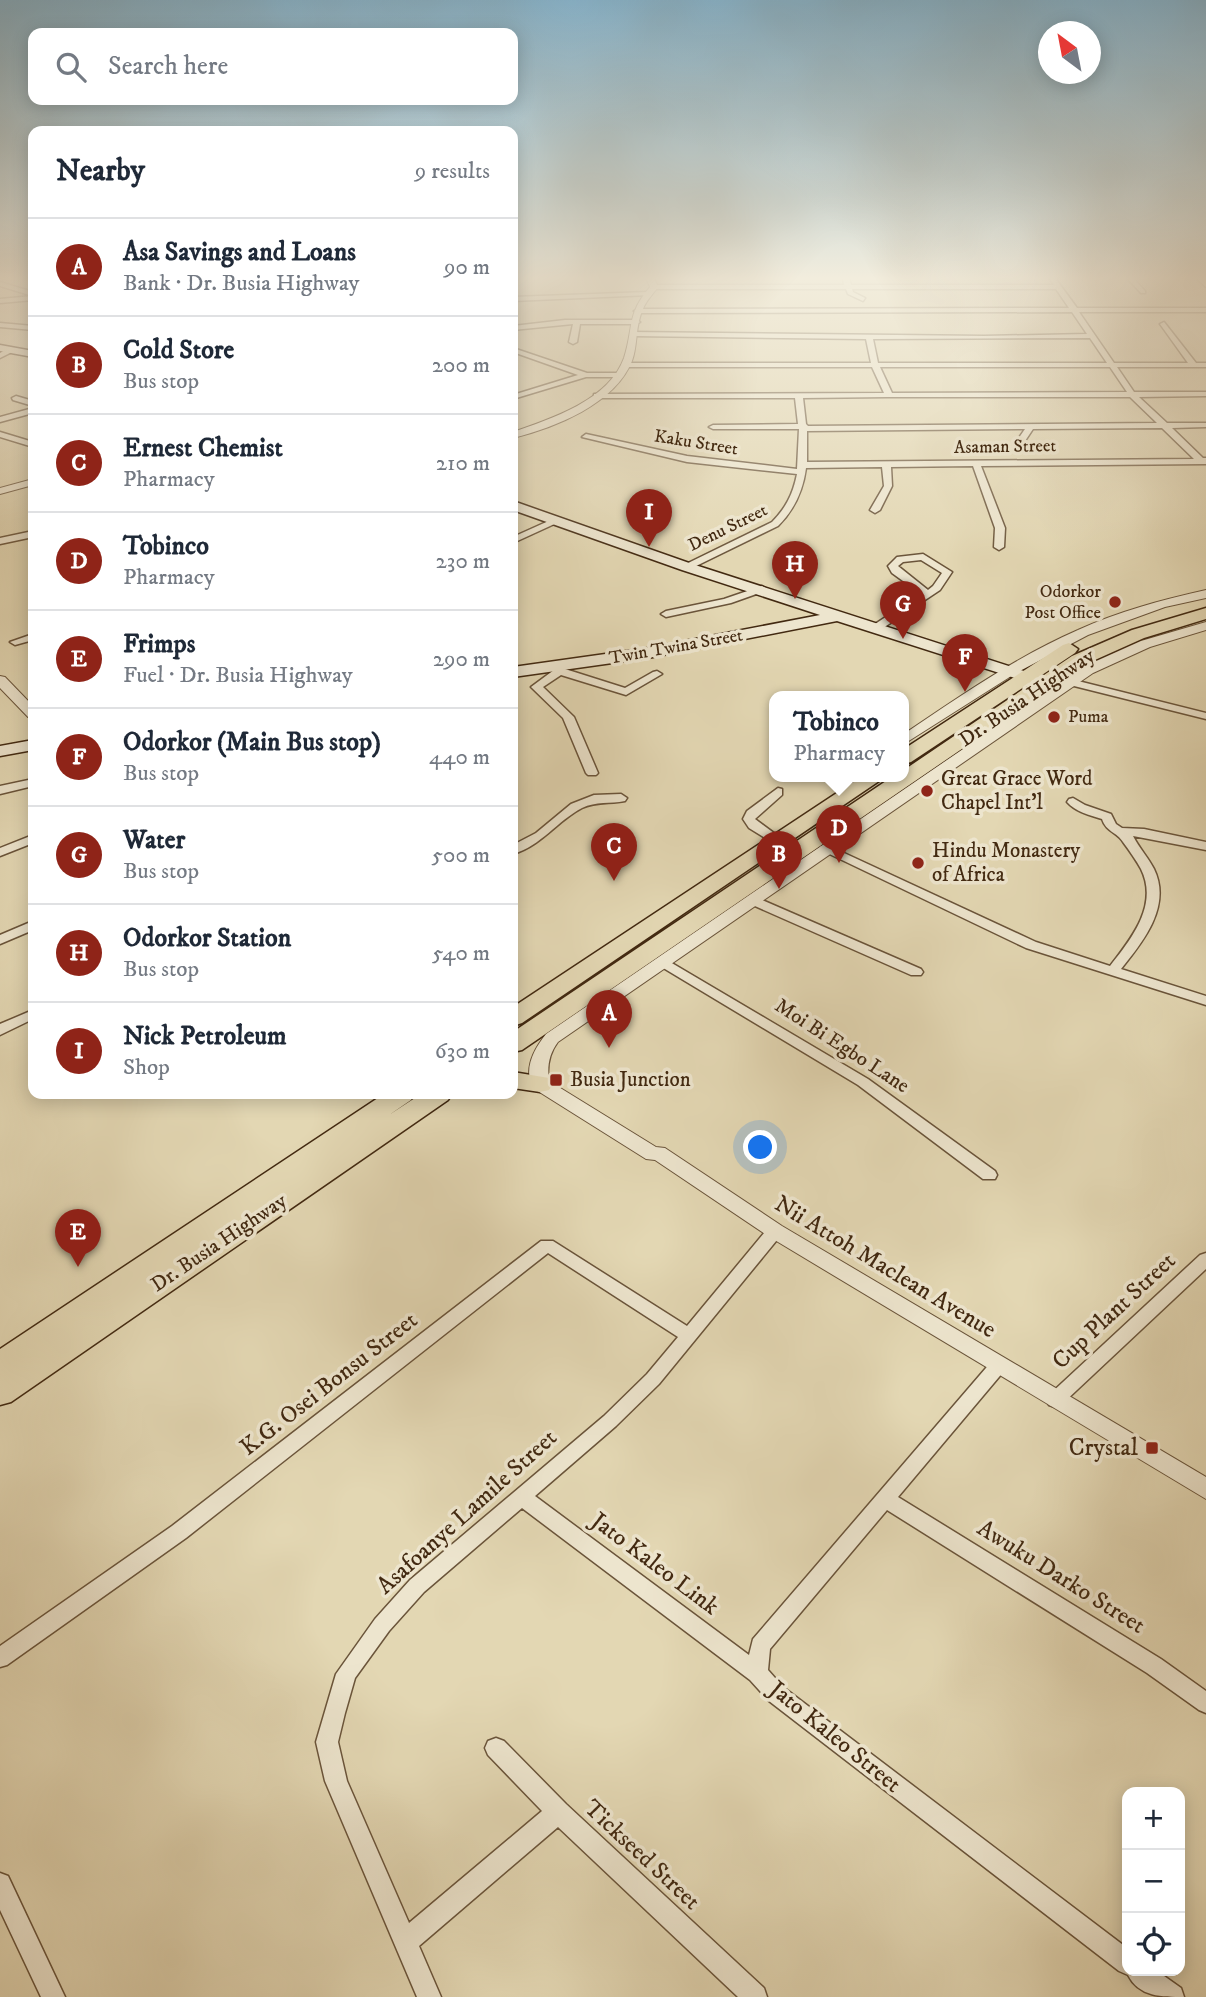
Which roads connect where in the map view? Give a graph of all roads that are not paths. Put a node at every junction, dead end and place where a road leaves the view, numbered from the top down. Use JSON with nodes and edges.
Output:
{"nodes":[{"id":1,"x":575,"y":371,"type":"edge"},
{"id":2,"x":621,"y":371,"type":"edge"},
{"id":3,"x":878,"y":371,"type":"edge"},
{"id":4,"x":1117,"y":371,"type":"edge"},
{"id":5,"x":586,"y":375,"type":"junction"},
{"id":6,"x":618,"y":375,"type":"junction"},
{"id":7,"x":1132,"y":394,"type":"junction"},
{"id":8,"x":1206,"y":394,"type":"edge"},
{"id":9,"x":518,"y":395,"type":"edge"},
{"id":10,"x":597,"y":396,"type":"junction"},
{"id":11,"x":799,"y":396,"type":"junction"},
{"id":12,"x":890,"y":396,"type":"junction"},
{"id":13,"x":16,"y":398,"type":"dead end"},
{"id":14,"x":28,"y":402,"type":"edge"},
{"id":15,"x":28,"y":412,"type":"edge"},
{"id":16,"x":0,"y":420,"type":"edge"},
{"id":17,"x":1165,"y":425,"type":"junction"},
{"id":18,"x":1206,"y":425,"type":"edge"},
{"id":19,"x":1031,"y":426,"type":"junction"},
{"id":20,"x":713,"y":427,"type":"dead end"},
{"id":21,"x":804,"y":428,"type":"junction"},
{"id":22,"x":518,"y":433,"type":"edge"},
{"id":23,"x":0,"y":434,"type":"edge"},
{"id":24,"x":586,"y":437,"type":"dead end"},
{"id":25,"x":28,"y":439,"type":"edge"},
{"id":26,"x":23,"y":441,"type":"junction"},
{"id":27,"x":28,"y":443,"type":"edge"},
{"id":28,"x":1018,"y":445,"type":"dead end"},
{"id":29,"x":1203,"y":460,"type":"edge"},
{"id":30,"x":976,"y":463,"type":"junction"},
{"id":31,"x":886,"y":464,"type":"junction"},
{"id":32,"x":803,"y":468,"type":"junction"},
{"id":33,"x":28,"y":483,"type":"edge"},
{"id":34,"x":0,"y":491,"type":"edge"},
{"id":35,"x":518,"y":507,"type":"edge"},
{"id":36,"x":875,"y":510,"type":"dead end"},
{"id":37,"x":556,"y":521,"type":"junction"},
{"id":38,"x":28,"y":535,"type":"edge"},
{"id":39,"x":518,"y":538,"type":"edge"},
{"id":40,"x":0,"y":541,"type":"edge"},
{"id":41,"x":999,"y":547,"type":"dead end"},
{"id":42,"x":687,"y":566,"type":"junction"},
{"id":43,"x":762,"y":589,"type":"junction"},
{"id":44,"x":928,"y":594,"type":"junction"},
{"id":45,"x":1206,"y":594,"type":"edge"},
{"id":46,"x":1206,"y":606,"type":"edge"},
{"id":47,"x":1206,"y":613,"type":"edge"},
{"id":48,"x":666,"y":614,"type":"dead end"},
{"id":49,"x":839,"y":616,"type":"junction"},
{"id":50,"x":1206,"y":626,"type":"edge"},
{"id":51,"x":876,"y":628,"type":"junction"},
{"id":52,"x":28,"y":638,"type":"edge"},
{"id":53,"x":1091,"y":640,"type":"junction"},
{"id":54,"x":15,"y":642,"type":"dead end"},
{"id":55,"x":559,"y":668,"type":"junction"},
{"id":56,"x":1018,"y":669,"type":"junction"},
{"id":57,"x":518,"y":672,"type":"edge"},
{"id":58,"x":657,"y":674,"type":"dead end"},
{"id":59,"x":0,"y":680,"type":"edge"},
{"id":60,"x":1070,"y":682,"type":"junction"},
{"id":61,"x":1046,"y":683,"type":"junction"},
{"id":62,"x":28,"y":709,"type":"edge"},
{"id":63,"x":1206,"y":716,"type":"edge"},
{"id":64,"x":909,"y":737,"type":"edge"},
{"id":65,"x":28,"y":746,"type":"edge"},
{"id":66,"x":0,"y":751,"type":"edge"},
{"id":67,"x":909,"y":754,"type":"edge"},
{"id":68,"x":930,"y":762,"type":"junction"},
{"id":69,"x":593,"y":773,"type":"dead end"},
{"id":70,"x":909,"y":778,"type":"edge"},
{"id":71,"x":904,"y":782,"type":"edge"},
{"id":72,"x":28,"y":784,"type":"edge"},
{"id":73,"x":855,"y":784,"type":"edge"},
{"id":74,"x":0,"y":790,"type":"edge"},
{"id":75,"x":778,"y":792,"type":"dead end"},
{"id":76,"x":621,"y":798,"type":"dead end"},
{"id":77,"x":1073,"y":802,"type":"dead end"},
{"id":78,"x":1118,"y":832,"type":"junction"},
{"id":79,"x":845,"y":837,"type":"joint"},
{"id":80,"x":28,"y":841,"type":"edge"},
{"id":81,"x":1206,"y":846,"type":"edge"},
{"id":82,"x":518,"y":847,"type":"edge"},
{"id":83,"x":782,"y":850,"type":"junction"},
{"id":84,"x":815,"y":850,"type":"junction"},
{"id":85,"x":0,"y":852,"type":"edge"},
{"id":86,"x":753,"y":900,"type":"junction"},
{"id":87,"x":28,"y":927,"type":"edge"},
{"id":88,"x":0,"y":940,"type":"edge"},
{"id":89,"x":665,"y":963,"type":"junction"},
{"id":90,"x":916,"y":972,"type":"dead end"},
{"id":91,"x":1112,"y":972,"type":"junction"},
{"id":92,"x":1206,"y":1001,"type":"edge"},
{"id":93,"x":518,"y":1015,"type":"edge"},
{"id":94,"x":28,"y":1016,"type":"edge"},
{"id":95,"x":0,"y":1030,"type":"edge"},
{"id":96,"x":518,"y":1041,"type":"edge"},
{"id":97,"x":518,"y":1081,"type":"edge"},
{"id":98,"x":540,"y":1084,"type":"junction"},
{"id":99,"x":395,"y":1099,"type":"edge"},
{"id":100,"x":435,"y":1099,"type":"edge"},
{"id":101,"x":989,"y":1175,"type":"dead end"},
{"id":102,"x":775,"y":1231,"type":"junction"},
{"id":103,"x":1206,"y":1259,"type":"edge"},
{"id":104,"x":691,"y":1336,"type":"junction"},
{"id":105,"x":0,"y":1365,"type":"edge"},
{"id":106,"x":998,"y":1366,"type":"junction"},
{"id":107,"x":0,"y":1393,"type":"edge"},
{"id":108,"x":1055,"y":1400,"type":"junction"},
{"id":109,"x":1206,"y":1489,"type":"edge"},
{"id":110,"x":522,"y":1497,"type":"junction"},
{"id":111,"x":886,"y":1499,"type":"junction"},
{"id":112,"x":0,"y":1658,"type":"edge"},
{"id":113,"x":757,"y":1673,"type":"junction"},
{"id":114,"x":1206,"y":1703,"type":"edge"},
{"id":115,"x":496,"y":1748,"type":"dead end"},
{"id":116,"x":558,"y":1812,"type":"junction"},
{"id":117,"x":0,"y":1884,"type":"edge"},
{"id":118,"x":404,"y":1943,"type":"junction"},
{"id":119,"x":1122,"y":1959,"type":"edge"},
{"id":120,"x":1145,"y":1976,"type":"edge"},
{"id":121,"x":53,"y":1997,"type":"edge"},
{"id":122,"x":429,"y":1997,"type":"edge"},
{"id":123,"x":755,"y":1997,"type":"edge"},
{"id":124,"x":1172,"y":1997,"type":"edge"}],
"edges":[{"from":1,"to":5,"type":"street"},
{"from":2,"to":6,"type":"street"},
{"from":3,"to":12,"type":"street"},
{"from":4,"to":7,"type":"street"},
{"from":5,"to":6,"type":"street"},
{"from":5,"to":9,"type":"street"},
{"from":6,"to":10,"type":"street"},
{"from":7,"to":8,"type":"street"},
{"from":7,"to":12,"type":"street"},
{"from":7,"to":17,"type":"street"},
{"from":10,"to":11,"type":"street"},
{"from":10,"to":22,"type":"street"},
{"from":11,"to":12,"type":"street"},
{"from":11,"to":21,"type":"street","name":"Denu Street"},
{"from":13,"to":14,"type":"street"},
{"from":15,"to":16,"type":"street"},
{"from":17,"to":18,"type":"street"},
{"from":17,"to":19,"type":"street"},
{"from":17,"to":29,"type":"street"},
{"from":19,"to":21,"type":"street"},
{"from":19,"to":28,"type":"street"},
{"from":20,"to":21,"type":"street"},
{"from":21,"to":32,"type":"street","name":"Denu Street"},
{"from":23,"to":26,"type":"street"},
{"from":24,"to":32,"type":"street","name":"Kaku Street"},
{"from":25,"to":26,"type":"street"},
{"from":26,"to":27,"type":"street"},
{"from":29,"to":30,"type":"street","name":"Asaman Street"},
{"from":30,"to":31,"type":"street","name":"Asaman Street"},
{"from":30,"to":41,"type":"street"},
{"from":31,"to":32,"type":"street","name":"Asaman Street"},
{"from":31,"to":36,"type":"street"},
{"from":32,"to":42,"type":"street","name":"Denu Street"},
{"from":33,"to":34,"type":"street"},
{"from":35,"to":37,"type":"main road"},
{"from":37,"to":39,"type":"street"},
{"from":37,"to":42,"type":"main road"},
{"from":38,"to":40,"type":"street"},
{"from":42,"to":43,"type":"main road"},
{"from":43,"to":48,"type":"street"},
{"from":43,"to":49,"type":"main road"},
{"from":44,"to":44,"type":"street"},
{"from":44,"to":51,"type":"street"},
{"from":45,"to":56,"type":"street","name":"Dr. Busia Highway"},
{"from":46,"to":53,"type":"highway","name":"Dr. Busia Highway"},
{"from":47,"to":61,"type":"highway","name":"Dr. Busia Highway"},
{"from":49,"to":51,"type":"main road"},
{"from":49,"to":55,"type":"main road","name":"Twin Twina Street"},
{"from":50,"to":60,"type":"street","name":"Dr. Busia Highway"},
{"from":51,"to":56,"type":"main road"},
{"from":52,"to":54,"type":"street"},
{"from":53,"to":56,"type":"highway","name":"Dr. Busia Highway"},
{"from":53,"to":61,"type":"highway"},
{"from":55,"to":57,"type":"main road","name":"Twin Twina Street"},
{"from":55,"to":58,"type":"street"},
{"from":55,"to":69,"type":"street"},
{"from":56,"to":61,"type":"main road"},
{"from":56,"to":64,"type":"street","name":"Dr. Busia Highway"},
{"from":56,"to":67,"type":"highway","name":"Dr. Busia Highway"},
{"from":56,"to":68,"type":"highway"},
{"from":59,"to":62,"type":"street"},
{"from":60,"to":63,"type":"street"},
{"from":60,"to":79,"type":"street","name":"Dr. Busia Highway"},
{"from":61,"to":68,"type":"highway","name":"Dr. Busia Highway"},
{"from":65,"to":66,"type":"main road"},
{"from":68,"to":70,"type":"highway","name":"Dr. Busia Highway"},
{"from":71,"to":84,"type":"highway","name":"Dr. Busia Highway"},
{"from":72,"to":74,"type":"street"},
{"from":73,"to":83,"type":"highway","name":"Dr. Busia Highway"},
{"from":75,"to":83,"type":"street"},
{"from":76,"to":82,"type":"street"},
{"from":77,"to":78,"type":"street"},
{"from":78,"to":81,"type":"street"},
{"from":78,"to":91,"type":"street"},
{"from":79,"to":84,"type":"highway"},
{"from":80,"to":85,"type":"street"},
{"from":83,"to":84,"type":"highway","name":"Dr. Busia Highway"},
{"from":83,"to":93,"type":"highway","name":"Dr. Busia Highway"},
{"from":83,"to":96,"type":"highway","name":"Dr. Busia Highway"},
{"from":84,"to":86,"type":"street"},
{"from":84,"to":91,"type":"street"},
{"from":86,"to":89,"type":"street"},
{"from":86,"to":90,"type":"street"},
{"from":87,"to":88,"type":"street"},
{"from":89,"to":98,"type":"street"},
{"from":89,"to":101,"type":"street","name":"Moi Bi Egbo Lane"},
{"from":91,"to":92,"type":"street"},
{"from":94,"to":95,"type":"street"},
{"from":97,"to":98,"type":"highway"},
{"from":98,"to":102,"type":"street","name":"Nii Attoh Maclean Avenue"},
{"from":99,"to":105,"type":"highway","name":"Dr. Busia Highway"},
{"from":100,"to":107,"type":"highway","name":"Dr. Busia Highway"},
{"from":102,"to":104,"type":"street","name":"Asafoanye Lamile Street"},
{"from":102,"to":106,"type":"street","name":"Nii Attoh Maclean Avenue"},
{"from":103,"to":108,"type":"street","name":"Cup Plant Street"},
{"from":104,"to":110,"type":"street","name":"Asafoanye Lamile Street"},
{"from":104,"to":112,"type":"street","name":"K.G. Osei Bonsu Street"},
{"from":106,"to":108,"type":"street","name":"Nii Attoh Maclean Avenue"},
{"from":106,"to":111,"type":"street","name":"Jato Kaleo Street"},
{"from":108,"to":109,"type":"street","name":"Nii Attoh Maclean Avenue"},
{"from":110,"to":113,"type":"street","name":"Jato Kaleo Link"},
{"from":110,"to":118,"type":"street","name":"Asafoanye Lamile Street"},
{"from":111,"to":113,"type":"street","name":"Jato Kaleo Street"},
{"from":111,"to":114,"type":"street","name":"Awuku Darko Street"},
{"from":113,"to":119,"type":"street","name":"Jato Kaleo Street"},
{"from":115,"to":116,"type":"street","name":"Tickseed Street"},
{"from":116,"to":118,"type":"street"},
{"from":116,"to":123,"type":"street","name":"Tickseed Street"},
{"from":117,"to":121,"type":"street"},
{"from":118,"to":122,"type":"street","name":"Asafoanye Lamile Street"},
{"from":120,"to":124,"type":"street"}]}
